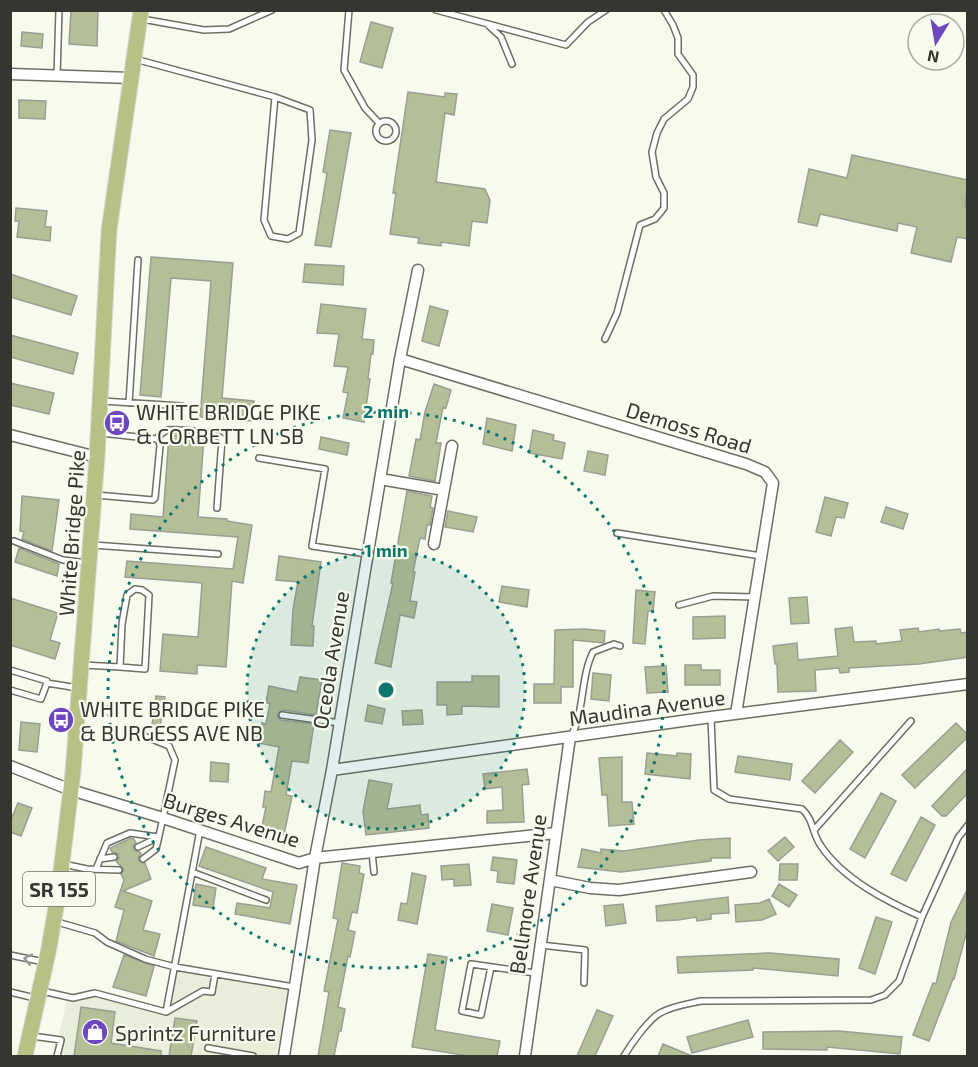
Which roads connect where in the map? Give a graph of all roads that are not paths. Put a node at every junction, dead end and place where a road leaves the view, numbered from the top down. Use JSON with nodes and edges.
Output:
{"nodes":[{"id":1,"x":59,"y":10,"type":"edge"},
{"id":2,"x":273,"y":10,"type":"edge"},
{"id":3,"x":349,"y":10,"type":"edge"},
{"id":4,"x":436,"y":10,"type":"edge"},
{"id":5,"x":606,"y":10,"type":"edge"},
{"id":6,"x":664,"y":10,"type":"edge"},
{"id":7,"x":141,"y":14,"type":"edge"},
{"id":8,"x":486,"y":24,"type":"junction"},
{"id":9,"x":134,"y":59,"type":"junction"},
{"id":10,"x":512,"y":64,"type":"dead end"},
{"id":11,"x":10,"y":74,"type":"edge"},
{"id":12,"x":57,"y":76,"type":"junction"},
{"id":13,"x":131,"y":78,"type":"junction"},
{"id":14,"x":274,"y":97,"type":"junction"},
{"id":15,"x":379,"y":123,"type":"dead end"},
{"id":16,"x":138,"y":260,"type":"dead end"},
{"id":17,"x":418,"y":270,"type":"dead end"},
{"id":18,"x":605,"y":339,"type":"dead end"},
{"id":19,"x":400,"y":359,"type":"junction"},
{"id":20,"x":101,"y":401,"type":"junction"},
{"id":21,"x":129,"y":403,"type":"junction"},
{"id":22,"x":182,"y":406,"type":"dead end"},
{"id":23,"x":99,"y":433,"type":"junction"},
{"id":24,"x":10,"y":435,"type":"edge"},
{"id":25,"x":156,"y":439,"type":"junction"},
{"id":26,"x":452,"y":446,"type":"dead end"},
{"id":27,"x":97,"y":457,"type":"junction"},
{"id":28,"x":260,"y":458,"type":"dead end"},
{"id":29,"x":380,"y":479,"type":"junction"},
{"id":30,"x":444,"y":490,"type":"junction"},
{"id":31,"x":94,"y":495,"type":"junction"},
{"id":32,"x":217,"y":508,"type":"dead end"},
{"id":33,"x":617,"y":533,"type":"dead end"},
{"id":34,"x":14,"y":541,"type":"dead end"},
{"id":35,"x":434,"y":544,"type":"dead end"},
{"id":36,"x":91,"y":545,"type":"junction"},
{"id":37,"x":218,"y":554,"type":"dead end"},
{"id":38,"x":367,"y":555,"type":"junction"},
{"id":39,"x":761,"y":556,"type":"junction"},
{"id":40,"x":90,"y":563,"type":"junction"},
{"id":41,"x":755,"y":597,"type":"junction"},
{"id":42,"x":679,"y":605,"type":"dead end"},
{"id":43,"x":620,"y":646,"type":"dead end"},
{"id":44,"x":82,"y":664,"type":"junction"},
{"id":45,"x":120,"y":667,"type":"junction"},
{"id":46,"x":10,"y":670,"type":"edge"},
{"id":47,"x":47,"y":683,"type":"junction"},
{"id":48,"x":968,"y":684,"type":"edge"},
{"id":49,"x":80,"y":688,"type":"junction"},
{"id":50,"x":10,"y":690,"type":"edge"},
{"id":51,"x":736,"y":714,"type":"junction"},
{"id":52,"x":282,"y":715,"type":"dead end"},
{"id":53,"x":711,"y":717,"type":"junction"},
{"id":54,"x":911,"y":721,"type":"dead end"},
{"id":55,"x":340,"y":723,"type":"junction"},
{"id":56,"x":144,"y":735,"type":"dead end"},
{"id":57,"x":570,"y":737,"type":"junction"},
{"id":58,"x":10,"y":766,"type":"edge"},
{"id":59,"x":332,"y":770,"type":"junction"},
{"id":60,"x":71,"y":790,"type":"junction"},
{"id":61,"x":163,"y":818,"type":"junction"},
{"id":62,"x":968,"y":825,"type":"edge"},
{"id":63,"x":815,"y":830,"type":"junction"},
{"id":64,"x":200,"y":831,"type":"junction"},
{"id":65,"x":556,"y":833,"type":"junction"},
{"id":66,"x":158,"y":837,"type":"junction"},
{"id":67,"x":138,"y":847,"type":"dead end"},
{"id":68,"x":372,"y":852,"type":"junction"},
{"id":69,"x":114,"y":857,"type":"dead end"},
{"id":70,"x":315,"y":858,"type":"junction"},
{"id":71,"x":100,"y":859,"type":"junction"},
{"id":72,"x":143,"y":859,"type":"dead end"},
{"id":73,"x":62,"y":864,"type":"junction"},
{"id":74,"x":96,"y":869,"type":"junction"},
{"id":75,"x":119,"y":870,"type":"dead end"},
{"id":76,"x":192,"y":872,"type":"junction"},
{"id":77,"x":374,"y":872,"type":"dead end"},
{"id":78,"x":751,"y":872,"type":"dead end"},
{"id":79,"x":550,"y":880,"type":"junction"},
{"id":80,"x":266,"y":900,"type":"dead end"},
{"id":81,"x":922,"y":917,"type":"junction"},
{"id":82,"x":54,"y":921,"type":"junction"},
{"id":83,"x":540,"y":945,"type":"junction"},
{"id":84,"x":10,"y":955,"type":"edge"},
{"id":85,"x":46,"y":962,"type":"junction"},
{"id":86,"x":175,"y":967,"type":"junction"},
{"id":87,"x":491,"y":967,"type":"junction"},
{"id":88,"x":535,"y":973,"type":"junction"},
{"id":89,"x":215,"y":974,"type":"junction"},
{"id":90,"x":584,"y":983,"type":"dead end"},
{"id":91,"x":296,"y":987,"type":"junction"},
{"id":92,"x":10,"y":992,"type":"edge"},
{"id":93,"x":39,"y":995,"type":"junction"},
{"id":94,"x":166,"y":1012,"type":"junction"},
{"id":95,"x":30,"y":1035,"type":"junction"},
{"id":96,"x":208,"y":1048,"type":"dead end"},
{"id":97,"x":25,"y":1056,"type":"edge"},
{"id":98,"x":57,"y":1056,"type":"edge"},
{"id":99,"x":254,"y":1056,"type":"edge"},
{"id":100,"x":284,"y":1056,"type":"edge"},
{"id":101,"x":525,"y":1056,"type":"edge"},
{"id":102,"x":624,"y":1056,"type":"edge"}],
"edges":[{"from":1,"to":12,"type":"lane"},
{"from":2,"to":7,"type":"lane"},
{"from":3,"to":15,"type":"lane"},
{"from":4,"to":8,"type":"lane"},
{"from":5,"to":8,"type":"lane"},
{"from":6,"to":18,"type":"lane"},
{"from":7,"to":9,"type":"main road","name":"White Bridge Pike","number":"SR 155"},
{"from":8,"to":10,"type":"lane"},
{"from":9,"to":13,"type":"main road","name":"White Bridge Pike","number":"SR 155"},
{"from":9,"to":14,"type":"lane"},
{"from":11,"to":12,"type":"street"},
{"from":12,"to":13,"type":"street"},
{"from":13,"to":20,"type":"main road","name":"White Bridge Pike","number":"SR 155"},
{"from":14,"to":14,"type":"lane"},
{"from":16,"to":21,"type":"lane"},
{"from":17,"to":19,"type":"street","name":"Oceola Avenue"},
{"from":19,"to":29,"type":"street","name":"Oceola Avenue"},
{"from":19,"to":39,"type":"street","name":"Demoss Road"},
{"from":20,"to":21,"type":"lane"},
{"from":20,"to":23,"type":"main road","name":"White Bridge Pike","number":"SR 155"},
{"from":21,"to":22,"type":"lane"},
{"from":23,"to":25,"type":"lane"},
{"from":23,"to":27,"type":"main road","name":"White Bridge Pike","number":"SR 155"},
{"from":24,"to":27,"type":"street"},
{"from":25,"to":31,"type":"lane"},
{"from":25,"to":32,"type":"lane"},
{"from":26,"to":30,"type":"street"},
{"from":27,"to":31,"type":"main road","name":"White Bridge Pike","number":"SR 155"},
{"from":28,"to":38,"type":"lane"},
{"from":29,"to":30,"type":"street"},
{"from":29,"to":38,"type":"street","name":"Oceola Avenue"},
{"from":30,"to":35,"type":"street"},
{"from":31,"to":36,"type":"main road","name":"White Bridge Pike","number":"SR 155"},
{"from":33,"to":39,"type":"lane"},
{"from":34,"to":40,"type":"lane"},
{"from":36,"to":37,"type":"lane"},
{"from":36,"to":40,"type":"main road","name":"White Bridge Pike","number":"SR 155"},
{"from":38,"to":55,"type":"street","name":"Oceola Avenue"},
{"from":39,"to":41,"type":"street","name":"Demoss Road"},
{"from":40,"to":44,"type":"main road","name":"White Bridge Pike","number":"SR 155"},
{"from":41,"to":42,"type":"lane"},
{"from":41,"to":51,"type":"street","name":"Demoss Road"},
{"from":43,"to":57,"type":"lane"},
{"from":44,"to":45,"type":"lane"},
{"from":44,"to":49,"type":"main road","name":"White Bridge Pike","number":"SR 155"},
{"from":45,"to":45,"type":"lane"},
{"from":46,"to":47,"type":"lane"},
{"from":47,"to":49,"type":"lane"},
{"from":47,"to":50,"type":"lane"},
{"from":48,"to":51,"type":"street","name":"Maudina Avenue"},
{"from":49,"to":60,"type":"main road","name":"White Bridge Pike","number":"SR 155"},
{"from":51,"to":53,"type":"street","name":"Maudina Avenue"},
{"from":52,"to":55,"type":"lane"},
{"from":53,"to":57,"type":"street","name":"Maudina Avenue"},
{"from":53,"to":63,"type":"lane"},
{"from":54,"to":63,"type":"lane"},
{"from":55,"to":59,"type":"street","name":"Oceola Avenue"},
{"from":56,"to":61,"type":"lane"},
{"from":57,"to":59,"type":"street","name":"Maudina Avenue"},
{"from":57,"to":65,"type":"street","name":"Bellmore Avenue"},
{"from":58,"to":60,"type":"street","name":"Burges Avenue"},
{"from":59,"to":70,"type":"street","name":"Oceola Avenue"},
{"from":60,"to":61,"type":"street","name":"Burges Avenue"},
{"from":60,"to":73,"type":"main road","name":"White Bridge Pike","number":"SR 155"},
{"from":61,"to":64,"type":"street","name":"Burges Avenue"},
{"from":61,"to":66,"type":"lane"},
{"from":62,"to":81,"type":"lane"},
{"from":63,"to":81,"type":"lane"},
{"from":64,"to":70,"type":"street","name":"Burges Avenue"},
{"from":64,"to":76,"type":"lane"},
{"from":65,"to":68,"type":"street","name":"Burges Avenue"},
{"from":65,"to":79,"type":"street","name":"Bellmore Avenue"},
{"from":66,"to":67,"type":"lane"},
{"from":66,"to":71,"type":"lane"},
{"from":66,"to":72,"type":"lane"},
{"from":68,"to":70,"type":"street","name":"Burges Avenue"},
{"from":68,"to":77,"type":"lane"},
{"from":69,"to":71,"type":"lane"},
{"from":70,"to":91,"type":"street","name":"Oceola Avenue"},
{"from":71,"to":74,"type":"lane"},
{"from":73,"to":74,"type":"lane"},
{"from":73,"to":82,"type":"main road","name":"White Bridge Pike","number":"SR 155"},
{"from":74,"to":75,"type":"lane"},
{"from":76,"to":80,"type":"lane"},
{"from":76,"to":86,"type":"lane"},
{"from":78,"to":79,"type":"street"},
{"from":79,"to":83,"type":"street","name":"Bellmore Avenue"},
{"from":81,"to":102,"type":"lane"},
{"from":82,"to":85,"type":"main road","name":"White Bridge Pike","number":"SR 155"},
{"from":82,"to":86,"type":"lane"},
{"from":83,"to":88,"type":"street","name":"Bellmore Avenue"},
{"from":83,"to":90,"type":"lane"},
{"from":85,"to":84,"type":"lane","one_way":true},
{"from":85,"to":93,"type":"main road","name":"White Bridge Pike","number":"SR 155"},
{"from":86,"to":89,"type":"lane"},
{"from":86,"to":94,"type":"lane"},
{"from":87,"to":87,"type":"lane"},
{"from":87,"to":88,"type":"lane"},
{"from":88,"to":101,"type":"street","name":"Bellmore Avenue"},
{"from":89,"to":91,"type":"lane"},
{"from":89,"to":94,"type":"lane"},
{"from":91,"to":100,"type":"street","name":"Oceola Avenue"},
{"from":92,"to":93,"type":"lane"},
{"from":93,"to":94,"type":"lane"},
{"from":93,"to":95,"type":"main road","name":"White Bridge Pike","number":"SR 155"},
{"from":95,"to":97,"type":"main road","name":"White Bridge Pike","number":"SR 155"},
{"from":95,"to":98,"type":"lane"},
{"from":96,"to":99,"type":"lane"}]}
